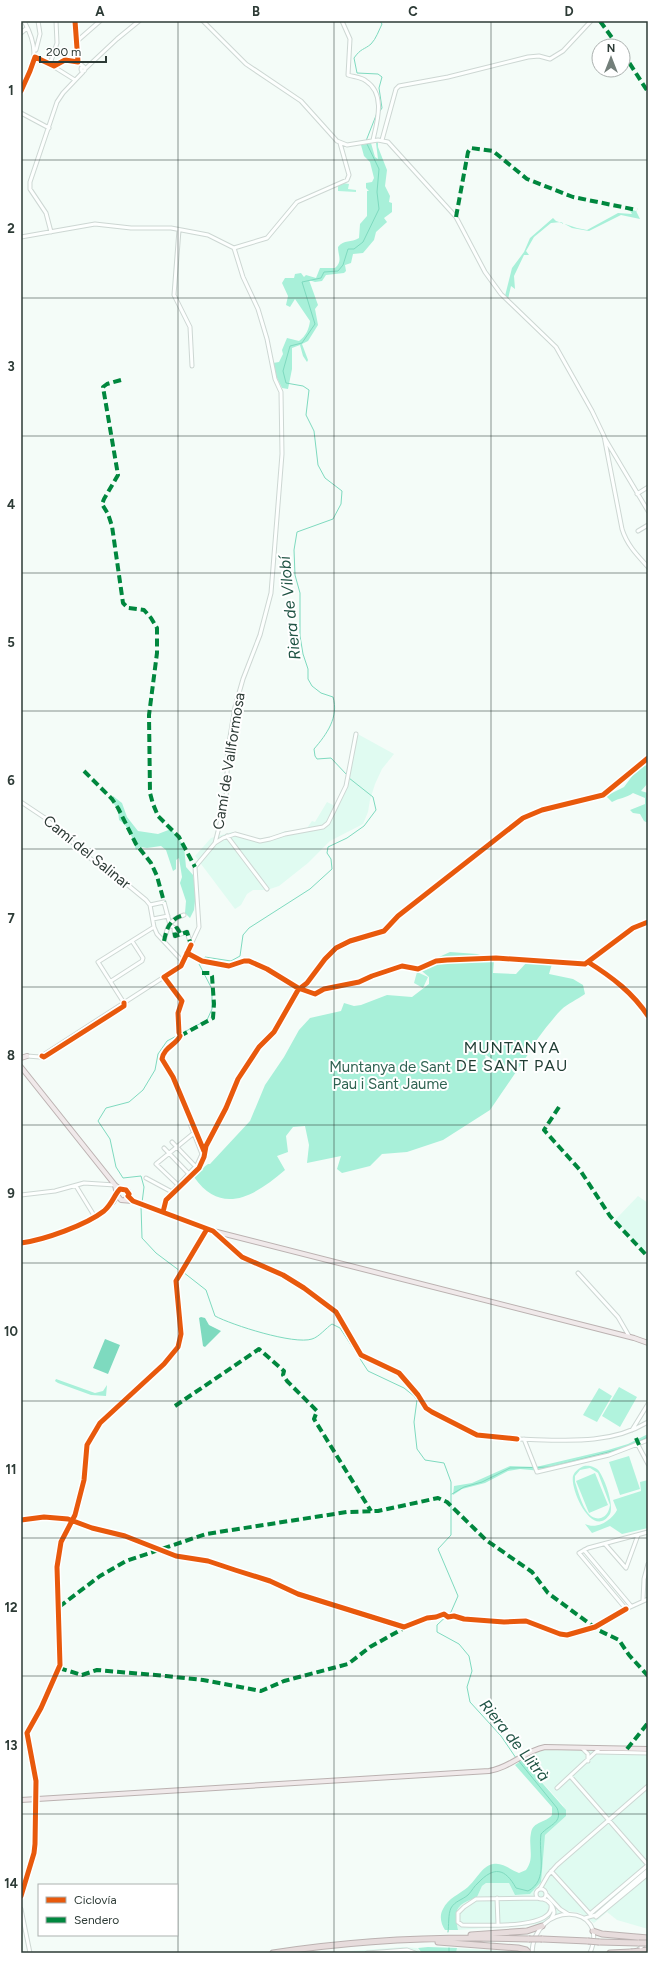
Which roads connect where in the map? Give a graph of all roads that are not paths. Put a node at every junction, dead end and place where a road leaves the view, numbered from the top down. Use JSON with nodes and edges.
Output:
{"nodes":[{"id":1,"x":24,"y":21,"type":"edge"},
{"id":2,"x":38,"y":21,"type":"edge"},
{"id":3,"x":56,"y":21,"type":"edge"},
{"id":4,"x":75,"y":21,"type":"edge"},
{"id":5,"x":100,"y":21,"type":"edge"},
{"id":6,"x":139,"y":21,"type":"edge"},
{"id":7,"x":203,"y":21,"type":"edge"},
{"id":8,"x":342,"y":21,"type":"edge"},
{"id":9,"x":591,"y":21,"type":"edge"},
{"id":10,"x":27,"y":28,"type":"junction"},
{"id":11,"x":21,"y":33,"type":"edge"},
{"id":12,"x":76,"y":42,"type":"junction"},
{"id":13,"x":36,"y":51,"type":"junction"},
{"id":14,"x":35,"y":57,"type":"junction"},
{"id":15,"x":79,"y":63,"type":"junction"},
{"id":16,"x":50,"y":64,"type":"junction"},
{"id":17,"x":54,"y":66,"type":"junction"},
{"id":18,"x":83,"y":70,"type":"junction"},
{"id":19,"x":75,"y":80,"type":"junction"},
{"id":20,"x":21,"y":91,"type":"edge"},
{"id":21,"x":21,"y":112,"type":"edge"},
{"id":22,"x":49,"y":128,"type":"junction"},
{"id":23,"x":371,"y":140,"type":"junction"},
{"id":24,"x":382,"y":140,"type":"junction"},
{"id":25,"x":340,"y":143,"type":"junction"},
{"id":26,"x":179,"y":230,"type":"junction"},
{"id":27,"x":51,"y":232,"type":"junction"},
{"id":28,"x":21,"y":237,"type":"edge"},
{"id":29,"x":234,"y":248,"type":"junction"},
{"id":30,"x":192,"y":366,"type":"dead end"},
{"id":31,"x":604,"y":436,"type":"junction"},
{"id":32,"x":648,"y":487,"type":"edge"},
{"id":33,"x":637,"y":494,"type":"junction"},
{"id":34,"x":648,"y":511,"type":"edge"},
{"id":35,"x":648,"y":525,"type":"edge"},
{"id":36,"x":638,"y":531,"type":"dead end"},
{"id":37,"x":648,"y":567,"type":"edge"},
{"id":38,"x":356,"y":734,"type":"dead end"},
{"id":39,"x":648,"y":758,"type":"edge"},
{"id":40,"x":21,"y":802,"type":"edge"},
{"id":41,"x":227,"y":836,"type":"junction"},
{"id":42,"x":215,"y":844,"type":"junction"},
{"id":43,"x":267,"y":888,"type":"dead end"},
{"id":44,"x":150,"y":905,"type":"junction"},
{"id":45,"x":184,"y":915,"type":"dead end"},
{"id":46,"x":168,"y":916,"type":"junction"},
{"id":47,"x":153,"y":919,"type":"junction"},
{"id":48,"x":170,"y":925,"type":"junction"},
{"id":49,"x":154,"y":928,"type":"junction"},
{"id":50,"x":176,"y":929,"type":"junction"},
{"id":51,"x":180,"y":933,"type":"junction"},
{"id":52,"x":132,"y":941,"type":"junction"},
{"id":53,"x":164,"y":941,"type":"junction"},
{"id":54,"x":191,"y":945,"type":"junction"},
{"id":55,"x":187,"y":953,"type":"junction"},
{"id":56,"x":183,"y":962,"type":"junction"},
{"id":57,"x":111,"y":981,"type":"junction"},
{"id":58,"x":300,"y":988,"type":"junction"},
{"id":59,"x":124,"y":1003,"type":"junction"},
{"id":60,"x":21,"y":1055,"type":"edge"},
{"id":61,"x":27,"y":1056,"type":"junction"},
{"id":62,"x":21,"y":1058,"type":"edge"},
{"id":63,"x":21,"y":1065,"type":"edge"},
{"id":64,"x":191,"y":1126,"type":"dead end"},
{"id":65,"x":194,"y":1133,"type":"junction"},
{"id":66,"x":172,"y":1142,"type":"dead end"},
{"id":67,"x":177,"y":1147,"type":"junction"},
{"id":68,"x":164,"y":1148,"type":"dead end"},
{"id":69,"x":168,"y":1154,"type":"junction"},
{"id":70,"x":196,"y":1167,"type":"junction"},
{"id":71,"x":189,"y":1174,"type":"junction"},
{"id":72,"x":146,"y":1178,"type":"dead end"},
{"id":73,"x":115,"y":1185,"type":"junction"},
{"id":74,"x":178,"y":1185,"type":"junction"},
{"id":75,"x":76,"y":1186,"type":"junction"},
{"id":76,"x":172,"y":1193,"type":"junction"},
{"id":77,"x":21,"y":1195,"type":"edge"},
{"id":78,"x":163,"y":1212,"type":"junction"},
{"id":79,"x":95,"y":1217,"type":"dead end"},
{"id":80,"x":207,"y":1229,"type":"junction"},
{"id":81,"x":578,"y":1273,"type":"dead end"},
{"id":82,"x":629,"y":1336,"type":"junction"},
{"id":83,"x":648,"y":1343,"type":"edge"},
{"id":84,"x":648,"y":1404,"type":"edge"},
{"id":85,"x":648,"y":1422,"type":"edge"},
{"id":86,"x":638,"y":1426,"type":"junction"},
{"id":87,"x":517,"y":1439,"type":"dead end"},
{"id":88,"x":524,"y":1439,"type":"junction"},
{"id":89,"x":648,"y":1440,"type":"edge"},
{"id":90,"x":638,"y":1445,"type":"junction"},
{"id":91,"x":648,"y":1464,"type":"edge"},
{"id":92,"x":648,"y":1532,"type":"edge"},
{"id":93,"x":638,"y":1535,"type":"junction"},
{"id":94,"x":604,"y":1544,"type":"junction"},
{"id":95,"x":584,"y":1550,"type":"junction"},
{"id":96,"x":648,"y":1564,"type":"edge"},
{"id":97,"x":648,"y":1599,"type":"edge"},
{"id":98,"x":643,"y":1600,"type":"junction"},
{"id":99,"x":631,"y":1606,"type":"junction"},
{"id":100,"x":582,"y":1748,"type":"junction"},
{"id":101,"x":648,"y":1749,"type":"edge"},
{"id":102,"x":598,"y":1750,"type":"junction"},
{"id":103,"x":648,"y":1753,"type":"edge"},
{"id":104,"x":588,"y":1760,"type":"junction"},
{"id":105,"x":571,"y":1776,"type":"junction"},
{"id":106,"x":648,"y":1786,"type":"edge"},
{"id":107,"x":557,"y":1788,"type":"dead end"},
{"id":108,"x":35,"y":1799,"type":"junction"},
{"id":109,"x":21,"y":1800,"type":"edge"},
{"id":110,"x":609,"y":1820,"type":"junction"},
{"id":111,"x":648,"y":1865,"type":"edge"},
{"id":112,"x":648,"y":1870,"type":"edge"},
{"id":113,"x":551,"y":1871,"type":"junction"},
{"id":114,"x":648,"y":1874,"type":"edge"},
{"id":115,"x":545,"y":1880,"type":"junction"},
{"id":116,"x":540,"y":1889,"type":"junction"},
{"id":117,"x":536,"y":1892,"type":"junction"},
{"id":118,"x":545,"y":1892,"type":"junction"},
{"id":119,"x":21,"y":1896,"type":"edge"},
{"id":120,"x":525,"y":1897,"type":"junction"},
{"id":121,"x":497,"y":1898,"type":"junction"},
{"id":122,"x":540,"y":1898,"type":"junction"},
{"id":123,"x":551,"y":1905,"type":"junction"},
{"id":124,"x":21,"y":1909,"type":"edge"},
{"id":125,"x":568,"y":1914,"type":"junction"},
{"id":126,"x":593,"y":1916,"type":"junction"},
{"id":127,"x":583,"y":1917,"type":"junction"},
{"id":128,"x":552,"y":1919,"type":"junction"},
{"id":129,"x":498,"y":1924,"type":"junction"},
{"id":130,"x":591,"y":1925,"type":"junction"},
{"id":131,"x":542,"y":1926,"type":"junction"},
{"id":132,"x":593,"y":1931,"type":"junction"},
{"id":133,"x":408,"y":1940,"type":"junction"},
{"id":134,"x":648,"y":1940,"type":"edge"},
{"id":135,"x":406,"y":1950,"type":"junction"},
{"id":136,"x":648,"y":1950,"type":"edge"},
{"id":137,"x":633,"y":1952,"type":"edge"},
{"id":138,"x":30,"y":1953,"type":"edge"},
{"id":139,"x":273,"y":1953,"type":"edge"},
{"id":140,"x":367,"y":1953,"type":"edge"},
{"id":141,"x":411,"y":1953,"type":"edge"},
{"id":142,"x":415,"y":1953,"type":"edge"},
{"id":143,"x":530,"y":1953,"type":"edge"},
{"id":144,"x":590,"y":1953,"type":"edge"},
{"id":145,"x":610,"y":1953,"type":"edge"}],
"edges":[{"from":1,"to":10,"type":"street"},
{"from":2,"to":13,"type":"street"},
{"from":3,"to":16,"type":"street"},
{"from":4,"to":12,"type":"street"},
{"from":5,"to":12,"type":"street"},
{"from":6,"to":18,"type":"street"},
{"from":7,"to":25,"type":"street"},
{"from":8,"to":23,"type":"street"},
{"from":9,"to":24,"type":"street"},
{"from":10,"to":11,"type":"street"},
{"from":10,"to":13,"type":"street"},
{"from":12,"to":15,"type":"street"},
{"from":13,"to":14,"type":"street"},
{"from":14,"to":16,"type":"street"},
{"from":14,"to":20,"type":"street"},
{"from":15,"to":17,"type":"street"},
{"from":15,"to":18,"type":"street"},
{"from":16,"to":17,"type":"street"},
{"from":17,"to":19,"type":"street"},
{"from":18,"to":19,"type":"street"},
{"from":19,"to":22,"type":"street"},
{"from":21,"to":22,"type":"street"},
{"from":22,"to":27,"type":"street"},
{"from":23,"to":24,"type":"street"},
{"from":23,"to":25,"type":"street"},
{"from":24,"to":31,"type":"street"},
{"from":25,"to":29,"type":"street"},
{"from":26,"to":27,"type":"street"},
{"from":26,"to":29,"type":"street"},
{"from":26,"to":30,"type":"street"},
{"from":27,"to":28,"type":"street"},
{"from":29,"to":42,"type":"street","name":"Camí de Vallformosa"},
{"from":31,"to":33,"type":"street"},
{"from":31,"to":37,"type":"street"},
{"from":32,"to":33,"type":"street"},
{"from":33,"to":34,"type":"street"},
{"from":35,"to":36,"type":"street"},
{"from":38,"to":41,"type":"street"},
{"from":39,"to":58,"type":"street"},
{"from":40,"to":44,"type":"street","name":"Camí del Salinar"},
{"from":41,"to":42,"type":"street"},
{"from":41,"to":43,"type":"street"},
{"from":42,"to":54,"type":"street"},
{"from":44,"to":46,"type":"street"},
{"from":44,"to":47,"type":"street"},
{"from":45,"to":48,"type":"street"},
{"from":46,"to":47,"type":"street"},
{"from":46,"to":48,"type":"street"},
{"from":47,"to":49,"type":"street"},
{"from":48,"to":50,"type":"street"},
{"from":48,"to":53,"type":"street"},
{"from":49,"to":52,"type":"street"},
{"from":49,"to":53,"type":"street"},
{"from":50,"to":51,"type":"street"},
{"from":50,"to":51,"type":"street"},
{"from":51,"to":54,"type":"street"},
{"from":52,"to":57,"type":"street"},
{"from":52,"to":57,"type":"street"},
{"from":53,"to":56,"type":"street"},
{"from":54,"to":55,"type":"street"},
{"from":55,"to":56,"type":"street"},
{"from":55,"to":58,"type":"street"},
{"from":56,"to":59,"type":"street"},
{"from":57,"to":59,"type":"street"},
{"from":58,"to":76,"type":"street"},
{"from":59,"to":61,"type":"street"},
{"from":60,"to":61,"type":"main road"},
{"from":61,"to":62,"type":"main road"},
{"from":63,"to":73,"type":"main road"},
{"from":64,"to":65,"type":"street"},
{"from":65,"to":67,"type":"street"},
{"from":65,"to":70,"type":"street"},
{"from":66,"to":67,"type":"street"},
{"from":67,"to":69,"type":"street"},
{"from":67,"to":70,"type":"street"},
{"from":68,"to":69,"type":"street"},
{"from":69,"to":71,"type":"street"},
{"from":69,"to":74,"type":"street"},
{"from":70,"to":71,"type":"street"},
{"from":71,"to":74,"type":"street"},
{"from":72,"to":76,"type":"street"},
{"from":73,"to":75,"type":"street"},
{"from":73,"to":78,"type":"main road"},
{"from":74,"to":76,"type":"street"},
{"from":75,"to":77,"type":"street"},
{"from":75,"to":79,"type":"street"},
{"from":76,"to":78,"type":"street"},
{"from":78,"to":80,"type":"main road"},
{"from":80,"to":82,"type":"main road"},
{"from":80,"to":108,"type":"street"},
{"from":81,"to":82,"type":"street"},
{"from":82,"to":83,"type":"main road"},
{"from":84,"to":86,"type":"street"},
{"from":85,"to":86,"type":"street"},
{"from":86,"to":88,"type":"street"},
{"from":87,"to":88,"type":"street"},
{"from":88,"to":90,"type":"street"},
{"from":89,"to":90,"type":"street"},
{"from":90,"to":91,"type":"street"},
{"from":92,"to":93,"type":"street"},
{"from":93,"to":94,"type":"street"},
{"from":93,"to":94,"type":"street"},
{"from":94,"to":95,"type":"street"},
{"from":95,"to":99,"type":"street"},
{"from":95,"to":99,"type":"street"},
{"from":96,"to":98,"type":"street"},
{"from":97,"to":98,"type":"street"},
{"from":98,"to":99,"type":"street"},
{"from":100,"to":102,"type":"main road"},
{"from":100,"to":104,"type":"street"},
{"from":100,"to":108,"type":"main road"},
{"from":101,"to":102,"type":"main road"},
{"from":102,"to":103,"type":"street"},
{"from":102,"to":104,"type":"street"},
{"from":104,"to":105,"type":"street"},
{"from":105,"to":107,"type":"street"},
{"from":105,"to":110,"type":"street"},
{"from":106,"to":110,"type":"street"},
{"from":108,"to":109,"type":"main road"},
{"from":108,"to":119,"type":"street"},
{"from":110,"to":111,"type":"street"},
{"from":110,"to":113,"type":"street"},
{"from":111,"to":126,"type":"street"},
{"from":112,"to":126,"type":"street"},
{"from":113,"to":115,"type":"street"},
{"from":113,"to":126,"type":"street"},
{"from":114,"to":126,"type":"street"},
{"from":115,"to":116,"type":"street"},
{"from":115,"to":118,"type":"street"},
{"from":116,"to":117,"type":"street"},
{"from":116,"to":118,"type":"street"},
{"from":117,"to":120,"type":"street"},
{"from":117,"to":122,"type":"street"},
{"from":118,"to":122,"type":"street"},
{"from":118,"to":125,"type":"street"},
{"from":120,"to":121,"type":"street"},
{"from":120,"to":122,"type":"street"},
{"from":121,"to":129,"type":"street"},
{"from":121,"to":129,"type":"street"},
{"from":122,"to":123,"type":"street"},
{"from":123,"to":128,"type":"street"},
{"from":123,"to":129,"type":"street"},
{"from":124,"to":138,"type":"street"},
{"from":125,"to":127,"type":"street"},
{"from":125,"to":128,"type":"street"},
{"from":126,"to":127,"type":"street"},
{"from":126,"to":130,"type":"street"},
{"from":127,"to":130,"type":"street"},
{"from":128,"to":131,"type":"street"},
{"from":130,"to":132,"type":"street"},
{"from":131,"to":133,"type":"highway"},
{"from":131,"to":143,"type":"street"},
{"from":132,"to":134,"type":"highway"},
{"from":132,"to":144,"type":"street"},
{"from":133,"to":134,"type":"highway","bridge":true},
{"from":133,"to":139,"type":"highway"},
{"from":133,"to":143,"type":"highway"},
{"from":134,"to":137,"type":"street"},
{"from":135,"to":140,"type":"street"},
{"from":135,"to":141,"type":"street"},
{"from":135,"to":142,"type":"street"},
{"from":136,"to":137,"type":"highway","bridge":true},
{"from":137,"to":145,"type":"highway"}]}
